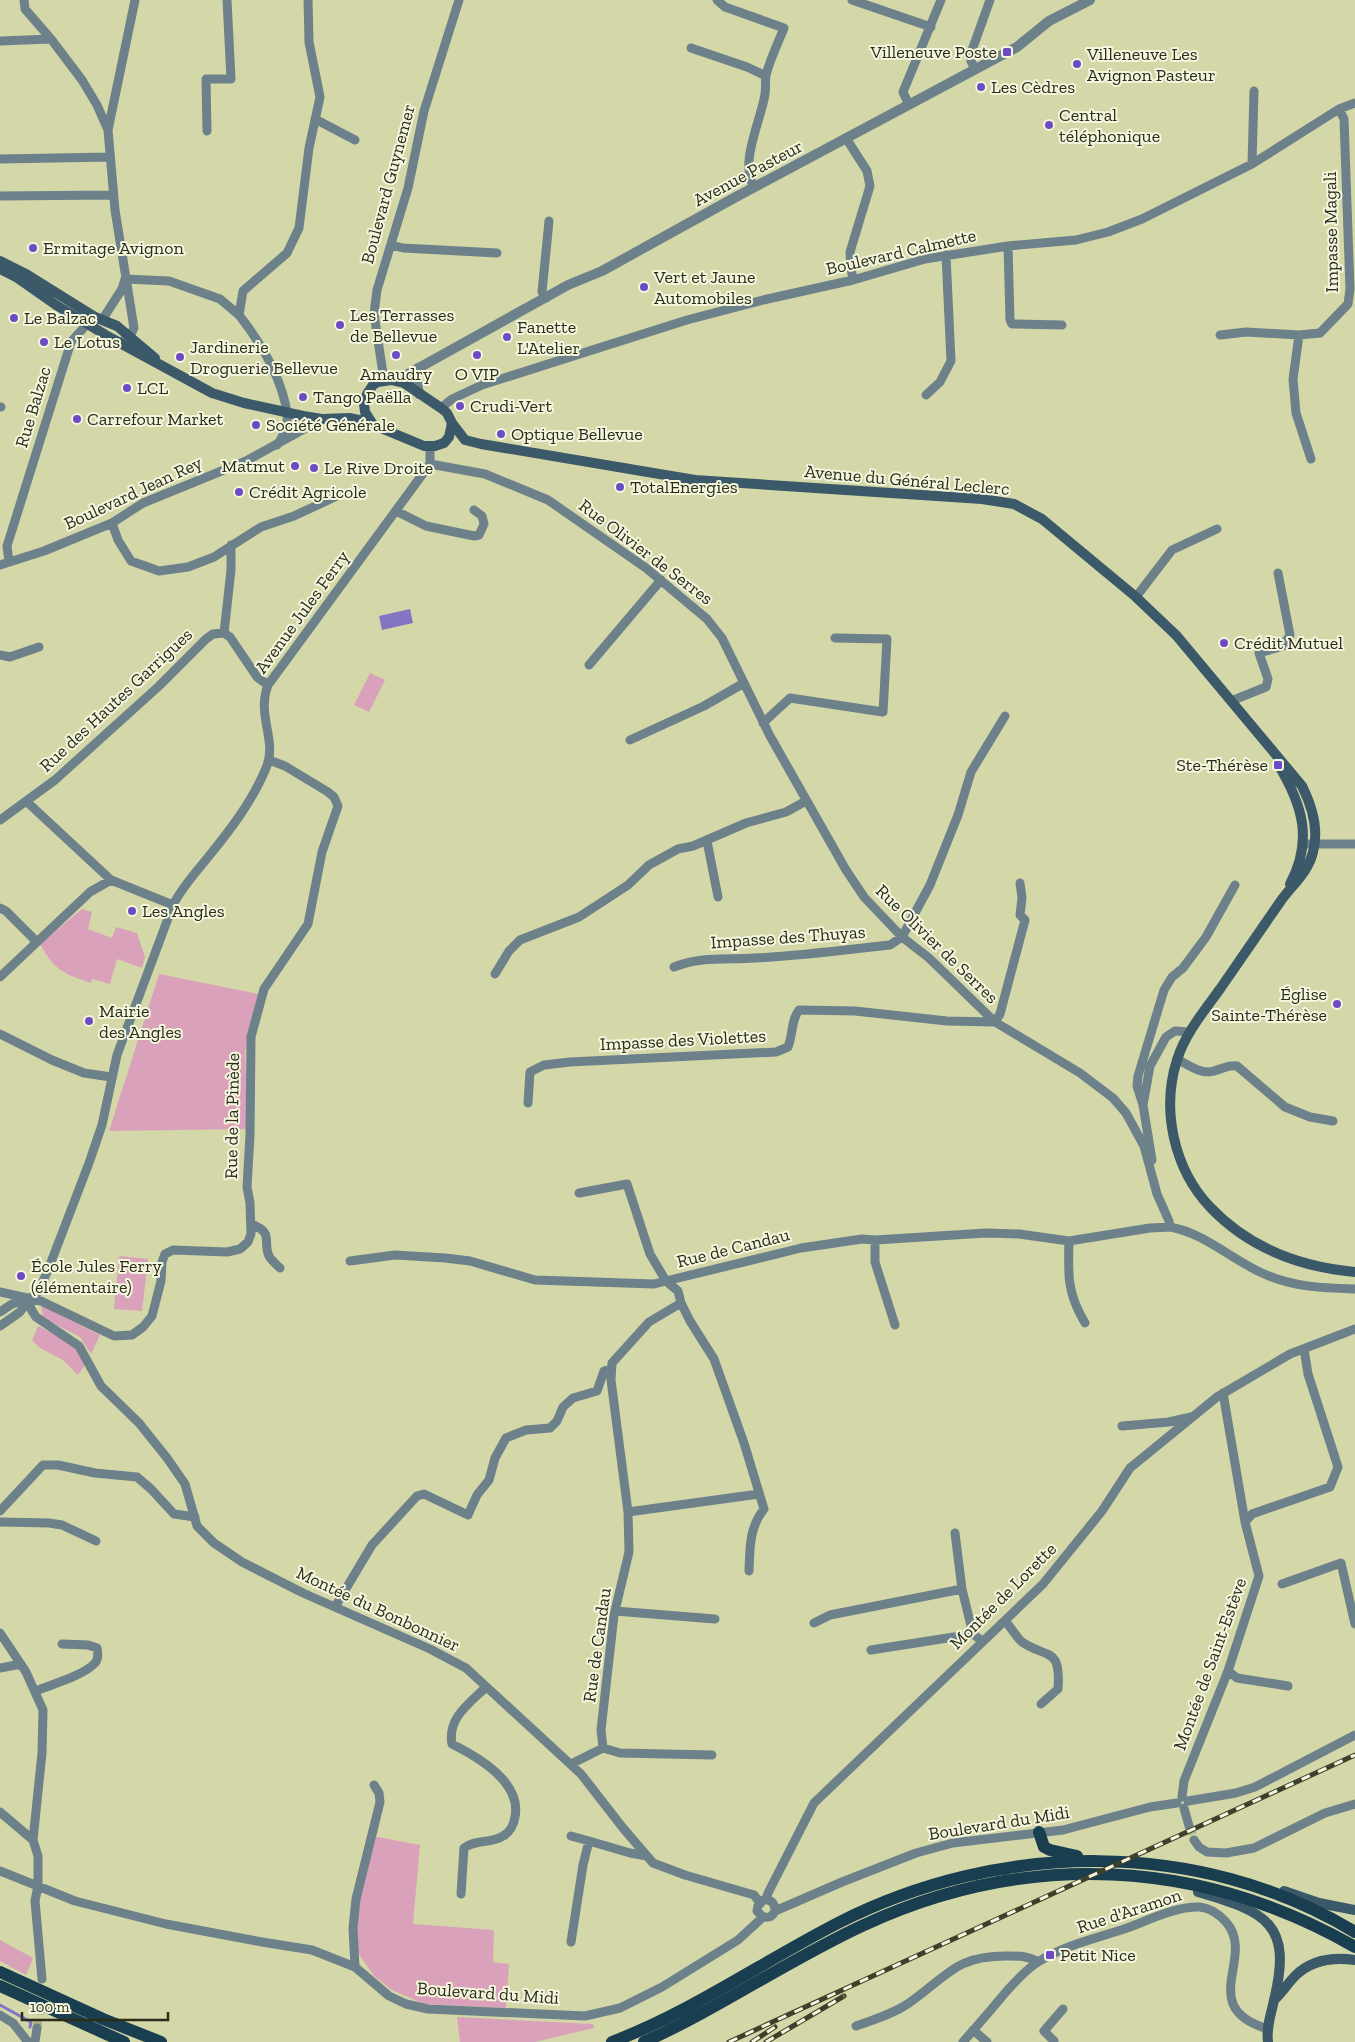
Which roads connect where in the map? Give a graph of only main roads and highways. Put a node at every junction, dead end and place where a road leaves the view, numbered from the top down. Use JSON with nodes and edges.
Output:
{"nodes":[{"id":1,"x":0,"y":261,"type":"edge"},
{"id":2,"x":0,"y":269,"type":"edge"},
{"id":3,"x":160,"y":363,"type":"junction"},
{"id":4,"x":364,"y":404,"type":"junction"},
{"id":5,"x":349,"y":418,"type":"junction"},
{"id":6,"x":372,"y":423,"type":"junction"},
{"id":7,"x":452,"y":423,"type":"junction"},
{"id":8,"x":465,"y":440,"type":"junction"},
{"id":9,"x":444,"y":442,"type":"junction"},
{"id":10,"x":1270,"y":749,"type":"junction"},
{"id":11,"x":1283,"y":898,"type":"junction"},
{"id":12,"x":1355,"y":1272,"type":"edge"},
{"id":13,"x":1039,"y":1832,"type":"road end"},
{"id":14,"x":1096,"y":1860,"type":"junction"},
{"id":15,"x":1144,"y":1877,"type":"junction"},
{"id":16,"x":1252,"y":1886,"type":"junction"},
{"id":17,"x":1355,"y":1910,"type":"edge"},
{"id":18,"x":1355,"y":1932,"type":"edge"},
{"id":19,"x":1355,"y":1947,"type":"edge"},
{"id":20,"x":1355,"y":1960,"type":"edge"},
{"id":21,"x":0,"y":1972,"type":"edge"},
{"id":22,"x":0,"y":1986,"type":"edge"},
{"id":23,"x":1274,"y":2000,"type":"junction"},
{"id":24,"x":124,"y":2042,"type":"edge"},
{"id":25,"x":161,"y":2042,"type":"edge"},
{"id":26,"x":612,"y":2042,"type":"edge"},
{"id":27,"x":644,"y":2042,"type":"edge"},
{"id":28,"x":1268,"y":2042,"type":"edge"}],
"edges":[{"from":1,"to":3,"type":"main road"},
{"from":2,"to":3,"type":"main road"},
{"from":3,"to":5,"type":"main road"},
{"from":4,"to":5,"type":"main road"},
{"from":4,"to":6,"type":"main road"},
{"from":4,"to":7,"type":"main road"},
{"from":5,"to":6,"type":"main road"},
{"from":6,"to":9,"type":"main road","name":"Avenue du Général Leclerc"},
{"from":7,"to":8,"type":"main road"},
{"from":7,"to":9,"type":"main road"},
{"from":8,"to":9,"type":"main road","name":"Avenue du Général Leclerc"},
{"from":8,"to":10,"type":"main road","name":"Avenue du Général Leclerc"},
{"from":10,"to":11,"type":"main road","name":"Avenue du Général Leclerc"},
{"from":10,"to":11,"type":"main road","name":"Avenue du Général Leclerc"},
{"from":11,"to":12,"type":"main road","name":"Avenue du Général Leclerc"},
{"from":13,"to":14,"type":"main road"},
{"from":14,"to":16,"type":"main road"},
{"from":14,"to":26,"type":"main road"},
{"from":15,"to":19,"type":"main road"},
{"from":15,"to":23,"type":"main road"},
{"from":15,"to":27,"type":"main road"},
{"from":16,"to":17,"type":"main road"},
{"from":16,"to":18,"type":"main road"},
{"from":20,"to":23,"type":"main road"},
{"from":21,"to":25,"type":"main road"},
{"from":22,"to":24,"type":"main road"},
{"from":23,"to":28,"type":"main road"}]}
